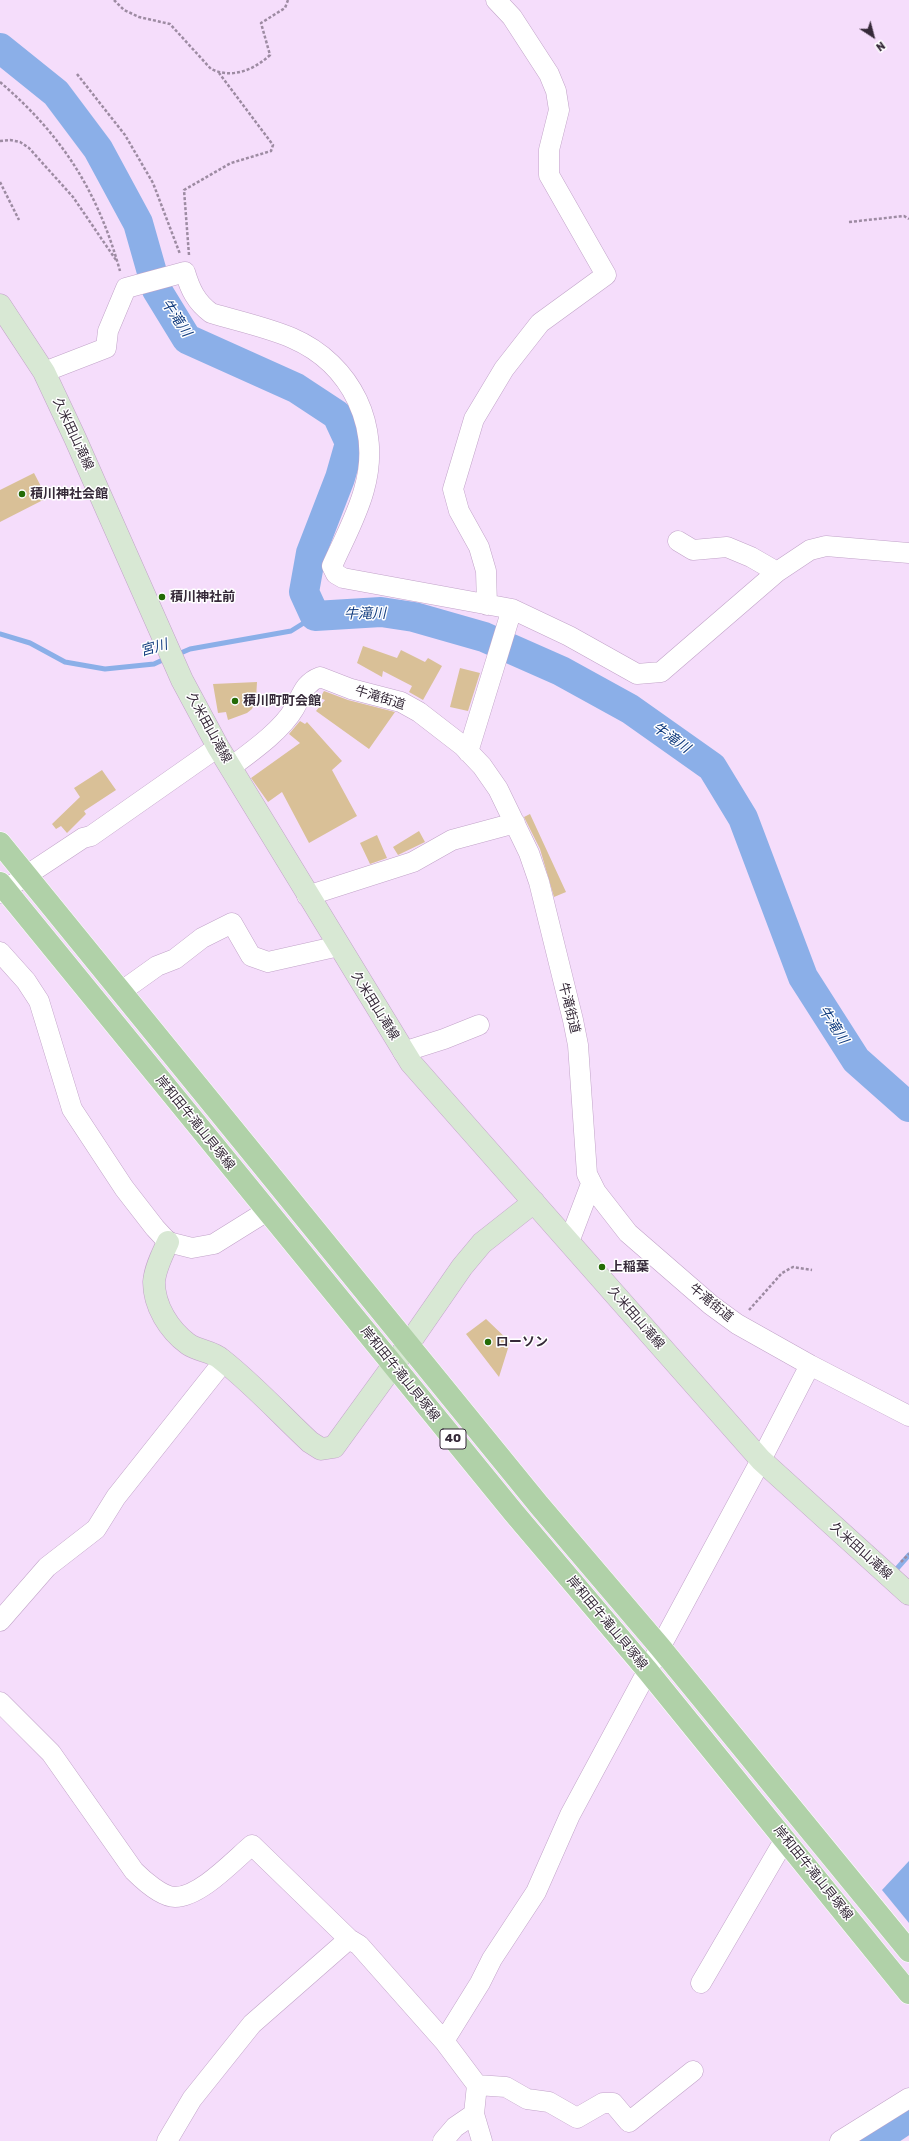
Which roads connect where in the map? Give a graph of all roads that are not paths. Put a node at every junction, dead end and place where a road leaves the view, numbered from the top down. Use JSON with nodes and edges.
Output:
{"nodes":[{"id":1,"x":496,"y":0,"type":"edge"},
{"id":2,"x":0,"y":305,"type":"edge"},
{"id":3,"x":44,"y":372,"type":"junction"},
{"id":4,"x":678,"y":541,"type":"dead end"},
{"id":5,"x":909,"y":553,"type":"edge"},
{"id":6,"x":777,"y":572,"type":"junction"},
{"id":7,"x":487,"y":605,"type":"junction"},
{"id":8,"x":512,"y":610,"type":"junction"},
{"id":9,"x":218,"y":747,"type":"junction"},
{"id":10,"x":468,"y":752,"type":"junction"},
{"id":11,"x":231,"y":767,"type":"junction"},
{"id":12,"x":515,"y":823,"type":"junction"},
{"id":13,"x":0,"y":843,"type":"edge"},
{"id":14,"x":26,"y":875,"type":"junction"},
{"id":15,"x":2,"y":888,"type":"edge"},
{"id":16,"x":307,"y":896,"type":"junction"},
{"id":17,"x":339,"y":946,"type":"junction"},
{"id":18,"x":0,"y":952,"type":"edge"},
{"id":19,"x":122,"y":991,"type":"junction"},
{"id":20,"x":479,"y":1024,"type":"dead end"},
{"id":21,"x":403,"y":1052,"type":"junction"},
{"id":22,"x":591,"y":1184,"type":"junction"},
{"id":23,"x":534,"y":1202,"type":"junction"},
{"id":24,"x":267,"y":1211,"type":"junction"},
{"id":25,"x":168,"y":1242,"type":"junction"},
{"id":26,"x":569,"y":1242,"type":"junction"},
{"id":27,"x":408,"y":1344,"type":"junction"},
{"id":28,"x":224,"y":1361,"type":"junction"},
{"id":29,"x":810,"y":1364,"type":"junction"},
{"id":30,"x":392,"y":1365,"type":"junction"},
{"id":31,"x":909,"y":1416,"type":"edge"},
{"id":32,"x":761,"y":1460,"type":"junction"},
{"id":33,"x":909,"y":1594,"type":"edge"},
{"id":34,"x":0,"y":1622,"type":"edge"},
{"id":35,"x":660,"y":1647,"type":"junction"},
{"id":36,"x":647,"y":1670,"type":"junction"},
{"id":37,"x":0,"y":1702,"type":"edge"},
{"id":38,"x":785,"y":1839,"type":"junction"},
{"id":39,"x":349,"y":1939,"type":"junction"},
{"id":40,"x":909,"y":1951,"type":"edge"},
{"id":41,"x":701,"y":1983,"type":"dead end"},
{"id":42,"x":909,"y":1993,"type":"edge"},
{"id":43,"x":444,"y":2041,"type":"junction"},
{"id":44,"x":694,"y":2071,"type":"dead end"},
{"id":45,"x":477,"y":2085,"type":"junction"},
{"id":46,"x":909,"y":2098,"type":"edge"},
{"id":47,"x":474,"y":2114,"type":"junction"},
{"id":48,"x":167,"y":2141,"type":"edge"},
{"id":49,"x":443,"y":2141,"type":"edge"},
{"id":50,"x":482,"y":2141,"type":"edge"},
{"id":51,"x":840,"y":2141,"type":"edge"}],
"edges":[{"from":1,"to":7,"type":"street"},
{"from":2,"to":3,"type":"street","name":"久米田山滝線"},
{"from":3,"to":7,"type":"street"},
{"from":3,"to":9,"type":"street","name":"久米田山滝線"},
{"from":4,"to":6,"type":"street"},
{"from":5,"to":6,"type":"street"},
{"from":6,"to":8,"type":"street"},
{"from":7,"to":8,"type":"street"},
{"from":8,"to":10,"type":"street"},
{"from":9,"to":11,"type":"street","name":"久米田山滝線"},
{"from":9,"to":14,"type":"street"},
{"from":10,"to":11,"type":"street","name":"牛滝街道"},
{"from":10,"to":12,"type":"street","name":"牛滝街道"},
{"from":11,"to":16,"type":"street","name":"久米田山滝線"},
{"from":12,"to":16,"type":"street"},
{"from":12,"to":22,"type":"street","name":"牛滝街道"},
{"from":13,"to":14,"type":"main road","name":"岸和田牛滝山貝塚線","number":"40"},
{"from":14,"to":15,"type":"street"},
{"from":14,"to":19,"type":"main road","name":"岸和田牛滝山貝塚線","number":"40"},
{"from":15,"to":24,"type":"main road","name":"岸和田牛滝山貝塚線","number":"40"},
{"from":16,"to":17,"type":"street","name":"久米田山滝線"},
{"from":17,"to":19,"type":"street"},
{"from":17,"to":21,"type":"street","name":"久米田山滝線"},
{"from":18,"to":25,"type":"street"},
{"from":19,"to":27,"type":"main road","name":"岸和田牛滝山貝塚線","number":"40"},
{"from":20,"to":21,"type":"street"},
{"from":21,"to":23,"type":"street","name":"久米田山滝線"},
{"from":22,"to":26,"type":"street"},
{"from":22,"to":29,"type":"street","name":"牛滝街道"},
{"from":23,"to":26,"type":"street","name":"久米田山滝線"},
{"from":23,"to":27,"type":"street"},
{"from":24,"to":25,"type":"street"},
{"from":24,"to":30,"type":"main road","name":"岸和田牛滝山貝塚線","number":"40"},
{"from":25,"to":28,"type":"street"},
{"from":26,"to":32,"type":"street","name":"久米田山滝線"},
{"from":27,"to":30,"type":"street"},
{"from":27,"to":35,"type":"main road","name":"岸和田牛滝山貝塚線","number":"40"},
{"from":28,"to":30,"type":"street"},
{"from":28,"to":34,"type":"street"},
{"from":29,"to":31,"type":"street","name":"牛滝街道"},
{"from":29,"to":32,"type":"street"},
{"from":30,"to":36,"type":"main road","name":"岸和田牛滝山貝塚線","number":"40"},
{"from":32,"to":33,"type":"street","name":"久米田山滝線"},
{"from":32,"to":35,"type":"street"},
{"from":35,"to":36,"type":"street"},
{"from":35,"to":40,"type":"main road","name":"岸和田牛滝山貝塚線","number":"40"},
{"from":36,"to":38,"type":"main road","name":"岸和田牛滝山貝塚線","number":"40"},
{"from":36,"to":43,"type":"street"},
{"from":37,"to":39,"type":"street"},
{"from":38,"to":41,"type":"street"},
{"from":38,"to":42,"type":"main road","name":"岸和田牛滝山貝塚線","number":"40"},
{"from":39,"to":43,"type":"street"},
{"from":39,"to":48,"type":"street"},
{"from":43,"to":45,"type":"street"},
{"from":44,"to":45,"type":"street"},
{"from":45,"to":47,"type":"street"},
{"from":46,"to":51,"type":"street"},
{"from":47,"to":49,"type":"street"},
{"from":47,"to":50,"type":"street"}]}
